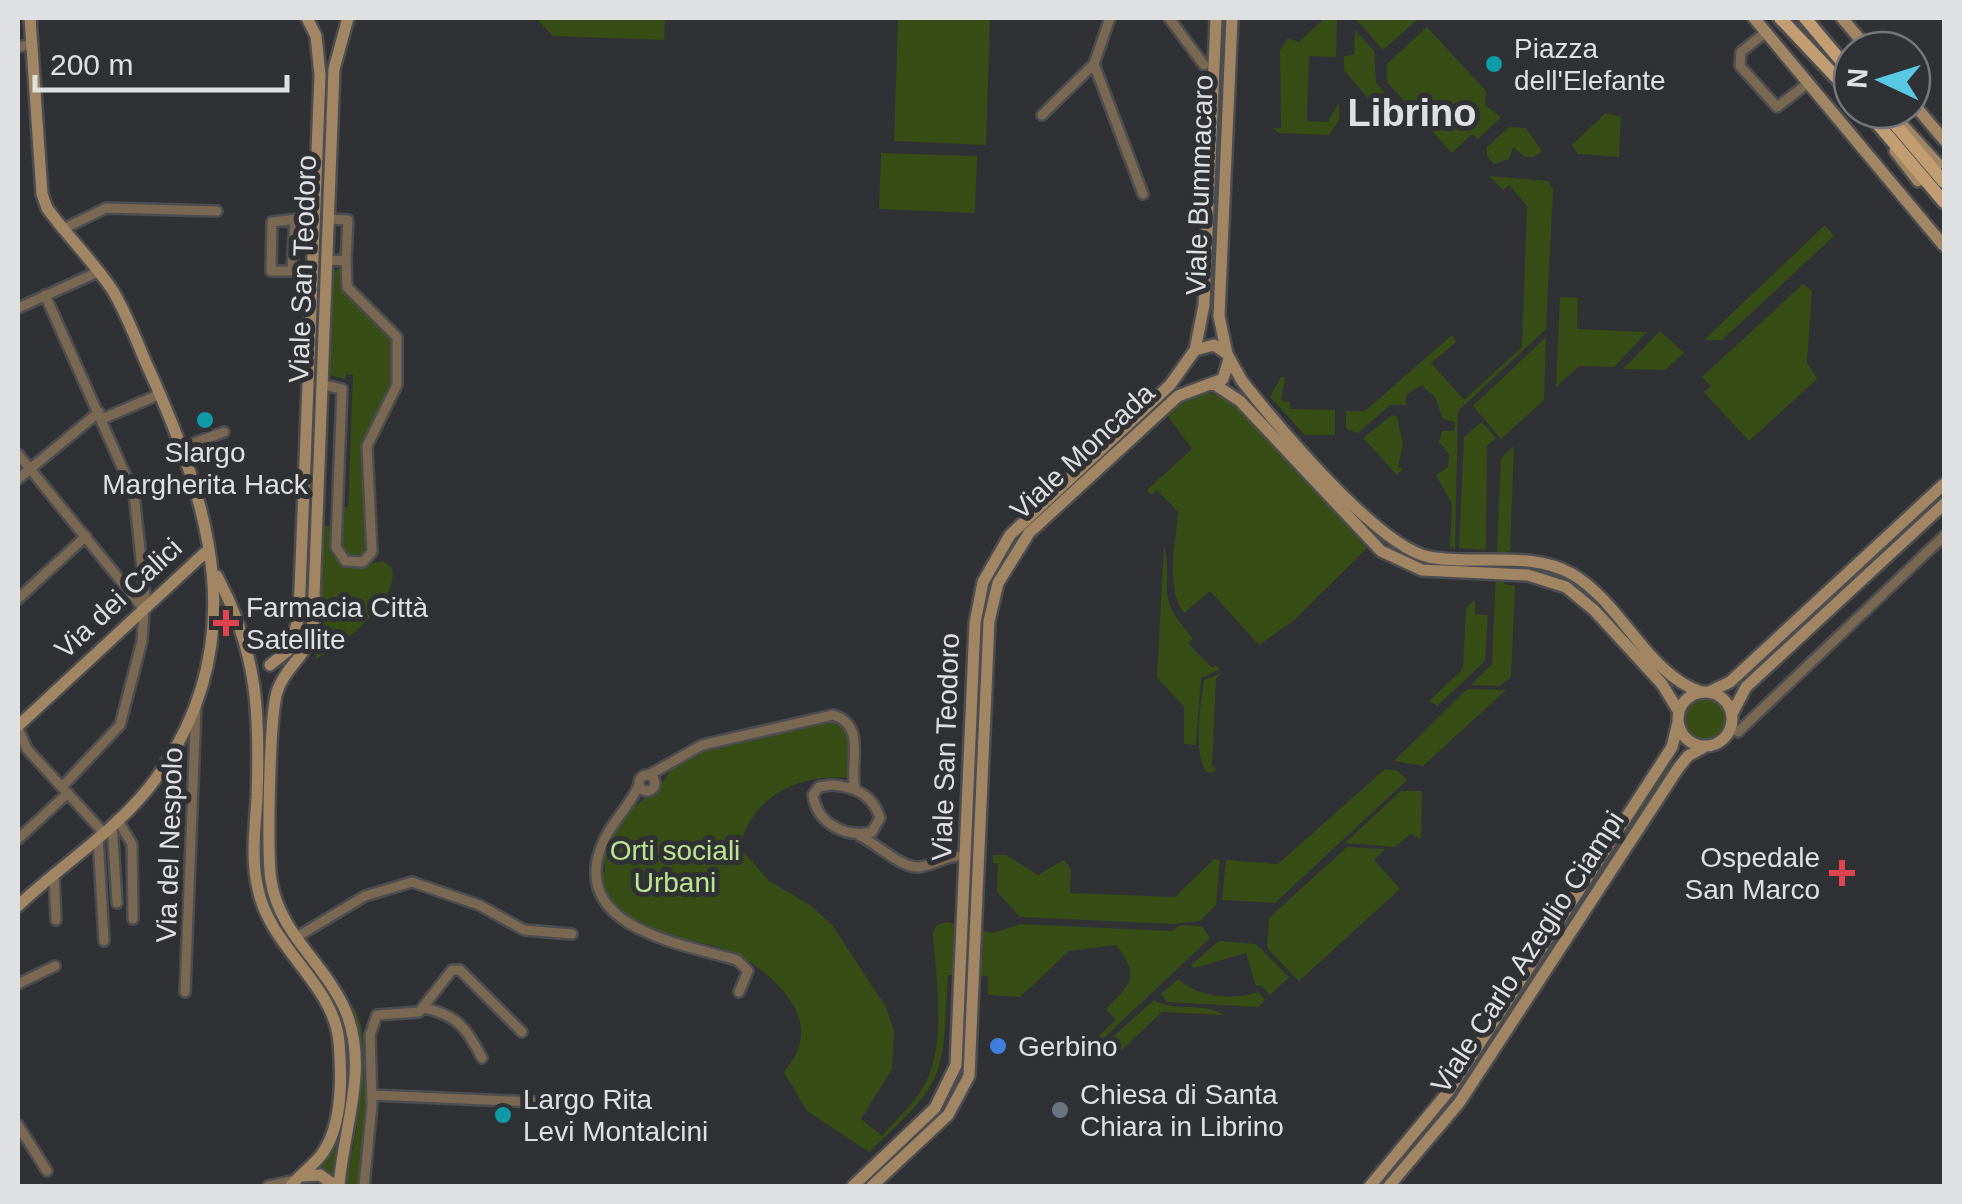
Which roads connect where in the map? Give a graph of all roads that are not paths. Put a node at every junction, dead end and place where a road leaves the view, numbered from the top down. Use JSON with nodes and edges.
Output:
{"nodes":[{"id":1,"x":30,"y":18,"type":"edge"},
{"id":2,"x":1110,"y":18,"type":"edge"},
{"id":3,"x":1169,"y":18,"type":"edge"},
{"id":4,"x":1208,"y":18,"type":"edge"},
{"id":5,"x":1224,"y":18,"type":"edge"},
{"id":6,"x":1754,"y":18,"type":"edge"},
{"id":7,"x":1780,"y":18,"type":"edge"},
{"id":8,"x":1789,"y":18,"type":"edge"},
{"id":9,"x":1806,"y":18,"type":"edge"},
{"id":10,"x":1816,"y":18,"type":"edge"},
{"id":11,"x":310,"y":22,"type":"edge"},
{"id":12,"x":348,"y":22,"type":"edge"},
{"id":13,"x":1216,"y":32,"type":"junction"},
{"id":14,"x":1766,"y":32,"type":"junction"},
{"id":15,"x":1832,"y":43,"type":"edge"},
{"id":16,"x":33,"y":44,"type":"junction"},
{"id":17,"x":18,"y":47,"type":"edge"},
{"id":18,"x":1832,"y":50,"type":"edge"},
{"id":19,"x":1094,"y":64,"type":"junction"},
{"id":20,"x":1204,"y":65,"type":"dead end"},
{"id":21,"x":1832,"y":70,"type":"edge"},
{"id":22,"x":1832,"y":73,"type":"edge"},
{"id":23,"x":1807,"y":84,"type":"junction"},
{"id":24,"x":1042,"y":115,"type":"dead end"},
{"id":25,"x":1894,"y":130,"type":"edge"},
{"id":26,"x":1931,"y":172,"type":"edge"},
{"id":27,"x":1944,"y":182,"type":"edge"},
{"id":28,"x":1143,"y":194,"type":"dead end"},
{"id":29,"x":1944,"y":202,"type":"edge"},
{"id":30,"x":217,"y":211,"type":"dead end"},
{"id":31,"x":314,"y":216,"type":"junction"},
{"id":32,"x":1944,"y":216,"type":"edge"},
{"id":33,"x":294,"y":219,"type":"junction"},
{"id":34,"x":329,"y":219,"type":"junction"},
{"id":35,"x":62,"y":230,"type":"junction"},
{"id":36,"x":1944,"y":246,"type":"edge"},
{"id":37,"x":328,"y":260,"type":"junction"},
{"id":38,"x":346,"y":261,"type":"junction"},
{"id":39,"x":98,"y":272,"type":"junction"},
{"id":40,"x":45,"y":296,"type":"junction"},
{"id":41,"x":18,"y":308,"type":"edge"},
{"id":42,"x":1218,"y":316,"type":"junction"},
{"id":43,"x":1203,"y":319,"type":"junction"},
{"id":44,"x":1193,"y":352,"type":"junction"},
{"id":45,"x":1228,"y":357,"type":"junction"},
{"id":46,"x":1210,"y":384,"type":"junction"},
{"id":47,"x":322,"y":385,"type":"junction"},
{"id":48,"x":1249,"y":390,"type":"junction"},
{"id":49,"x":160,"y":394,"type":"junction"},
{"id":50,"x":1170,"y":394,"type":"junction"},
{"id":51,"x":1240,"y":401,"type":"junction"},
{"id":52,"x":100,"y":416,"type":"junction"},
{"id":53,"x":224,"y":432,"type":"dead end"},
{"id":54,"x":183,"y":447,"type":"junction"},
{"id":55,"x":18,"y":454,"type":"edge"},
{"id":56,"x":29,"y":469,"type":"junction"},
{"id":57,"x":18,"y":479,"type":"edge"},
{"id":58,"x":1944,"y":484,"type":"edge"},
{"id":59,"x":1944,"y":504,"type":"edge"},
{"id":60,"x":317,"y":518,"type":"junction"},
{"id":61,"x":336,"y":518,"type":"junction"},
{"id":62,"x":86,"y":536,"type":"junction"},
{"id":63,"x":1944,"y":536,"type":"edge"},
{"id":64,"x":209,"y":549,"type":"junction"},
{"id":65,"x":214,"y":573,"type":"junction"},
{"id":66,"x":18,"y":599,"type":"edge"},
{"id":67,"x":230,"y":602,"type":"junction"},
{"id":68,"x":216,"y":606,"type":"junction"},
{"id":69,"x":143,"y":608,"type":"junction"},
{"id":70,"x":248,"y":652,"type":"junction"},
{"id":71,"x":268,"y":665,"type":"junction"},
{"id":72,"x":256,"y":681,"type":"junction"},
{"id":73,"x":280,"y":684,"type":"junction"},
{"id":74,"x":1705,"y":692,"type":"junction"},
{"id":75,"x":196,"y":699,"type":"junction"},
{"id":76,"x":1732,"y":714,"type":"junction"},
{"id":77,"x":1678,"y":718,"type":"junction"},
{"id":78,"x":18,"y":727,"type":"edge"},
{"id":79,"x":1738,"y":732,"type":"dead end"},
{"id":80,"x":1706,"y":746,"type":"junction"},
{"id":81,"x":853,"y":770,"type":"junction"},
{"id":82,"x":843,"y":786,"type":"junction"},
{"id":83,"x":65,"y":790,"type":"junction"},
{"id":84,"x":855,"y":790,"type":"junction"},
{"id":85,"x":107,"y":828,"type":"junction"},
{"id":86,"x":876,"y":828,"type":"junction"},
{"id":87,"x":858,"y":834,"type":"junction"},
{"id":88,"x":18,"y":838,"type":"edge"},
{"id":89,"x":884,"y":848,"type":"junction"},
{"id":90,"x":973,"y":856,"type":"junction"},
{"id":91,"x":54,"y":875,"type":"junction"},
{"id":92,"x":117,"y":903,"type":"dead end"},
{"id":93,"x":18,"y":906,"type":"edge"},
{"id":94,"x":133,"y":919,"type":"dead end"},
{"id":95,"x":56,"y":920,"type":"dead end"},
{"id":96,"x":572,"y":934,"type":"dead end"},
{"id":97,"x":295,"y":938,"type":"junction"},
{"id":98,"x":104,"y":941,"type":"dead end"},
{"id":99,"x":56,"y":966,"type":"dead end"},
{"id":100,"x":968,"y":976,"type":"junction"},
{"id":101,"x":18,"y":984,"type":"edge"},
{"id":102,"x":186,"y":992,"type":"dead end"},
{"id":103,"x":739,"y":992,"type":"dead end"},
{"id":104,"x":424,"y":1008,"type":"junction"},
{"id":105,"x":522,"y":1032,"type":"dead end"},
{"id":106,"x":482,"y":1058,"type":"dead end"},
{"id":107,"x":372,"y":1095,"type":"junction"},
{"id":108,"x":582,"y":1104,"type":"dead end"},
{"id":109,"x":18,"y":1125,"type":"edge"},
{"id":110,"x":48,"y":1172,"type":"dead end"},
{"id":111,"x":296,"y":1181,"type":"edge"},
{"id":112,"x":268,"y":1186,"type":"edge"},
{"id":113,"x":337,"y":1186,"type":"edge"},
{"id":114,"x":364,"y":1186,"type":"edge"},
{"id":115,"x":853,"y":1186,"type":"edge"},
{"id":116,"x":872,"y":1186,"type":"edge"},
{"id":117,"x":1370,"y":1186,"type":"edge"},
{"id":118,"x":1389,"y":1186,"type":"edge"}],
"edges":[{"from":1,"to":16,"type":"main road"},
{"from":2,"to":19,"type":"street"},
{"from":3,"to":20,"type":"street"},
{"from":4,"to":13,"type":"main road"},
{"from":5,"to":13,"type":"main road"},
{"from":5,"to":42,"type":"main road","name":"Viale Bummacaro"},
{"from":6,"to":14,"type":"main road"},
{"from":7,"to":22,"type":"main road"},
{"from":8,"to":21,"type":"main road"},
{"from":9,"to":18,"type":"main road"},
{"from":10,"to":15,"type":"main road"},
{"from":11,"to":12,"type":"main road"},
{"from":11,"to":31,"type":"main road"},
{"from":12,"to":34,"type":"main road","name":"Viale San Teodoro"},
{"from":13,"to":43,"type":"main road"},
{"from":14,"to":23,"type":"main road"},
{"from":14,"to":23,"type":"street"},
{"from":16,"to":17,"type":"street"},
{"from":16,"to":35,"type":"main road"},
{"from":19,"to":24,"type":"street"},
{"from":19,"to":28,"type":"street"},
{"from":23,"to":36,"type":"main road"},
{"from":25,"to":26,"type":"main road"},
{"from":26,"to":27,"type":"main road"},
{"from":26,"to":29,"type":"main road"},
{"from":26,"to":32,"type":"main road"},
{"from":30,"to":35,"type":"street"},
{"from":31,"to":33,"type":"street"},
{"from":31,"to":71,"type":"main road"},
{"from":33,"to":33,"type":"street"},
{"from":34,"to":37,"type":"main road","name":"Viale San Teodoro"},
{"from":34,"to":38,"type":"street"},
{"from":35,"to":39,"type":"main road"},
{"from":37,"to":38,"type":"street"},
{"from":37,"to":47,"type":"main road","name":"Viale San Teodoro"},
{"from":38,"to":61,"type":"street"},
{"from":39,"to":40,"type":"street"},
{"from":39,"to":49,"type":"main road"},
{"from":40,"to":41,"type":"street"},
{"from":40,"to":52,"type":"street"},
{"from":42,"to":43,"type":"main road"},
{"from":42,"to":45,"type":"main road","name":"Viale Bummacaro"},
{"from":43,"to":44,"type":"main road"},
{"from":44,"to":45,"type":"main road"},
{"from":44,"to":46,"type":"main road"},
{"from":44,"to":50,"type":"main road"},
{"from":45,"to":46,"type":"main road"},
{"from":45,"to":48,"type":"main road","name":"Viale Bummacaro"},
{"from":46,"to":50,"type":"main road","name":"Viale Moncada"},
{"from":46,"to":51,"type":"main road"},
{"from":47,"to":60,"type":"main road","name":"Viale San Teodoro"},
{"from":47,"to":61,"type":"street"},
{"from":48,"to":51,"type":"main road"},
{"from":48,"to":74,"type":"main road","name":"Viale Bummacaro"},
{"from":49,"to":52,"type":"street"},
{"from":49,"to":54,"type":"main road"},
{"from":50,"to":90,"type":"main road","name":"Viale Moncada"},
{"from":51,"to":77,"type":"main road"},
{"from":52,"to":56,"type":"street"},
{"from":52,"to":69,"type":"street"},
{"from":53,"to":54,"type":"street"},
{"from":54,"to":64,"type":"main road"},
{"from":55,"to":56,"type":"street"},
{"from":56,"to":57,"type":"street"},
{"from":56,"to":62,"type":"street"},
{"from":58,"to":74,"type":"main road"},
{"from":59,"to":76,"type":"main road"},
{"from":60,"to":61,"type":"street"},
{"from":60,"to":73,"type":"main road","name":"Viale San Teodoro"},
{"from":62,"to":66,"type":"street"},
{"from":62,"to":69,"type":"street"},
{"from":63,"to":79,"type":"street"},
{"from":64,"to":65,"type":"main road"},
{"from":64,"to":69,"type":"main road","name":"Via dei Calici"},
{"from":65,"to":67,"type":"main road"},
{"from":65,"to":68,"type":"main road"},
{"from":67,"to":68,"type":"main road"},
{"from":67,"to":70,"type":"main road"},
{"from":68,"to":75,"type":"main road"},
{"from":69,"to":78,"type":"main road","name":"Via dei Calici"},
{"from":69,"to":83,"type":"street"},
{"from":70,"to":71,"type":"main road"},
{"from":70,"to":72,"type":"main road"},
{"from":71,"to":72,"type":"main road"},
{"from":71,"to":73,"type":"main road"},
{"from":72,"to":73,"type":"main road"},
{"from":72,"to":111,"type":"main road"},
{"from":73,"to":97,"type":"main road"},
{"from":74,"to":76,"type":"main road"},
{"from":74,"to":77,"type":"main road"},
{"from":75,"to":85,"type":"main road"},
{"from":75,"to":102,"type":"street","name":"Via del Nespolo"},
{"from":76,"to":80,"type":"main road"},
{"from":77,"to":80,"type":"main road"},
{"from":77,"to":117,"type":"main road"},
{"from":78,"to":83,"type":"street"},
{"from":80,"to":118,"type":"main road","name":"Viale Carlo Azeglio Ciampi"},
{"from":81,"to":82,"type":"street"},
{"from":81,"to":84,"type":"street"},
{"from":81,"to":103,"type":"street"},
{"from":82,"to":84,"type":"street"},
{"from":82,"to":87,"type":"street"},
{"from":83,"to":85,"type":"street"},
{"from":83,"to":88,"type":"street"},
{"from":84,"to":86,"type":"street"},
{"from":85,"to":91,"type":"main road"},
{"from":85,"to":92,"type":"street"},
{"from":85,"to":94,"type":"street"},
{"from":85,"to":98,"type":"street"},
{"from":86,"to":87,"type":"street"},
{"from":86,"to":89,"type":"street"},
{"from":87,"to":89,"type":"street"},
{"from":89,"to":90,"type":"street"},
{"from":90,"to":100,"type":"main road","name":"Viale Moncada"},
{"from":91,"to":93,"type":"main road"},
{"from":91,"to":95,"type":"street"},
{"from":96,"to":97,"type":"street"},
{"from":97,"to":113,"type":"main road"},
{"from":99,"to":101,"type":"street"},
{"from":100,"to":115,"type":"main road"},
{"from":100,"to":116,"type":"main road","name":"Viale Moncada"},
{"from":104,"to":105,"type":"street"},
{"from":104,"to":106,"type":"street"},
{"from":104,"to":107,"type":"street"},
{"from":107,"to":108,"type":"street"},
{"from":107,"to":114,"type":"street"},
{"from":109,"to":110,"type":"street"},
{"from":111,"to":112,"type":"street"},
{"from":111,"to":113,"type":"main road"}]}
